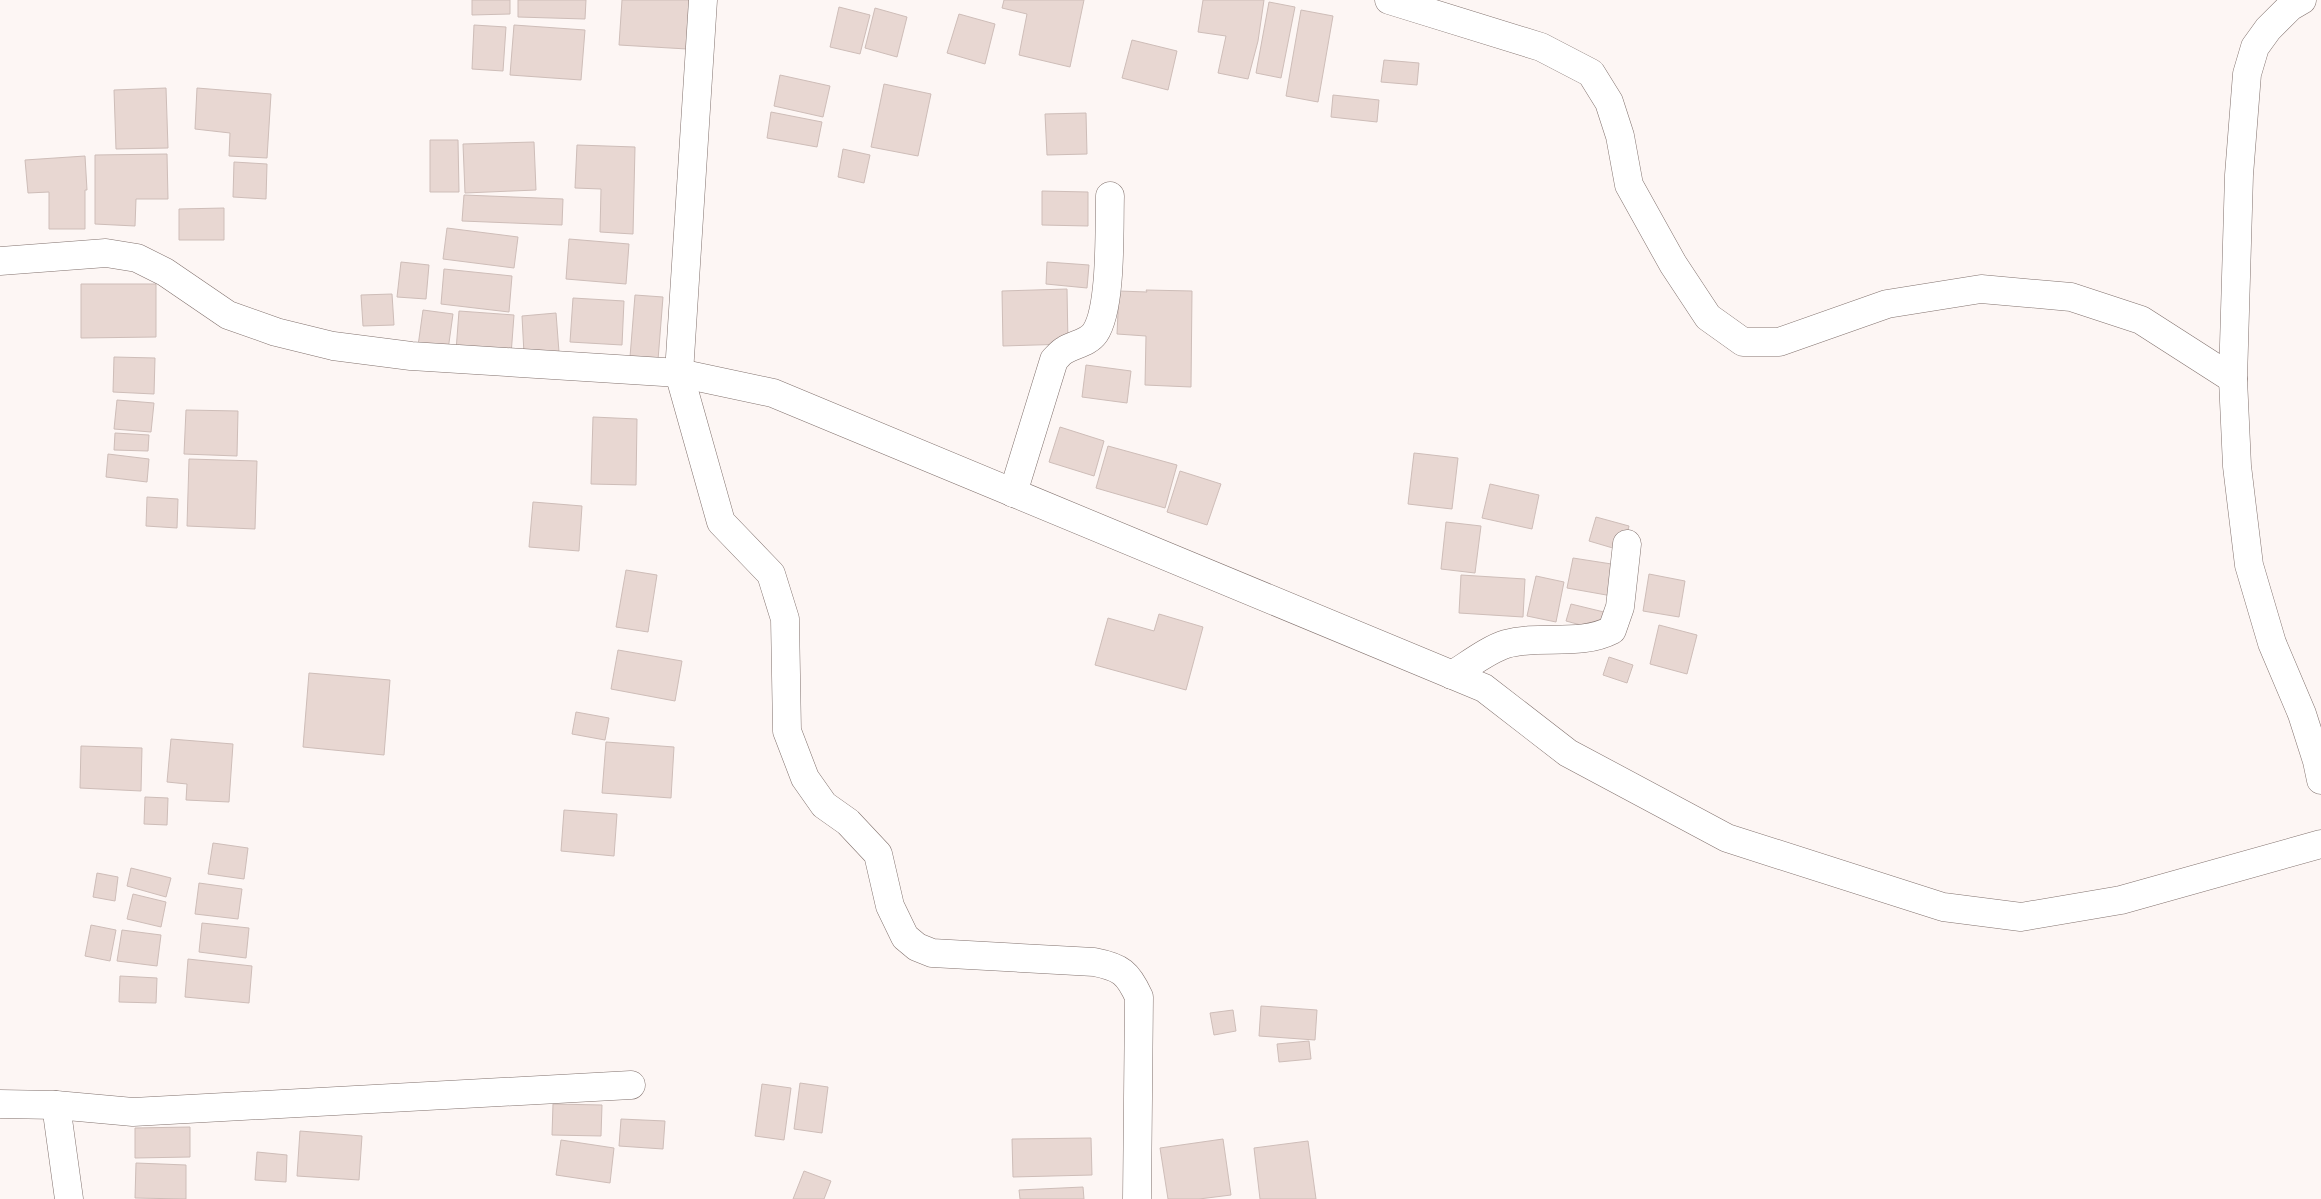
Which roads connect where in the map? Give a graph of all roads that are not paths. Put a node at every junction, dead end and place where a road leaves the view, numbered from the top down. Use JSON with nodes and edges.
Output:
{"nodes":[{"id":1,"x":703,"y":0,"type":"edge"},
{"id":2,"x":1389,"y":0,"type":"edge"},
{"id":3,"x":2302,"y":0,"type":"edge"},
{"id":4,"x":1110,"y":196,"type":"dead end"},
{"id":5,"x":0,"y":261,"type":"edge"},
{"id":6,"x":679,"y":373,"type":"junction"},
{"id":7,"x":2233,"y":379,"type":"junction"},
{"id":8,"x":1013,"y":492,"type":"junction"},
{"id":9,"x":1627,"y":544,"type":"dead end"},
{"id":10,"x":1452,"y":675,"type":"junction"},
{"id":11,"x":2321,"y":780,"type":"edge"},
{"id":12,"x":2321,"y":844,"type":"edge"},
{"id":13,"x":631,"y":1086,"type":"dead end"},
{"id":14,"x":0,"y":1104,"type":"edge"},
{"id":15,"x":56,"y":1104,"type":"junction"},
{"id":16,"x":69,"y":1199,"type":"edge"},
{"id":17,"x":1138,"y":1199,"type":"edge"}],
"edges":[{"from":1,"to":6,"type":"street"},
{"from":2,"to":7,"type":"street"},
{"from":3,"to":7,"type":"street"},
{"from":4,"to":8,"type":"street"},
{"from":5,"to":6,"type":"street"},
{"from":6,"to":8,"type":"street"},
{"from":6,"to":17,"type":"street"},
{"from":7,"to":11,"type":"street"},
{"from":8,"to":10,"type":"street"},
{"from":9,"to":10,"type":"street"},
{"from":10,"to":12,"type":"street"},
{"from":13,"to":15,"type":"street"},
{"from":14,"to":15,"type":"street"},
{"from":15,"to":16,"type":"street"}]}
